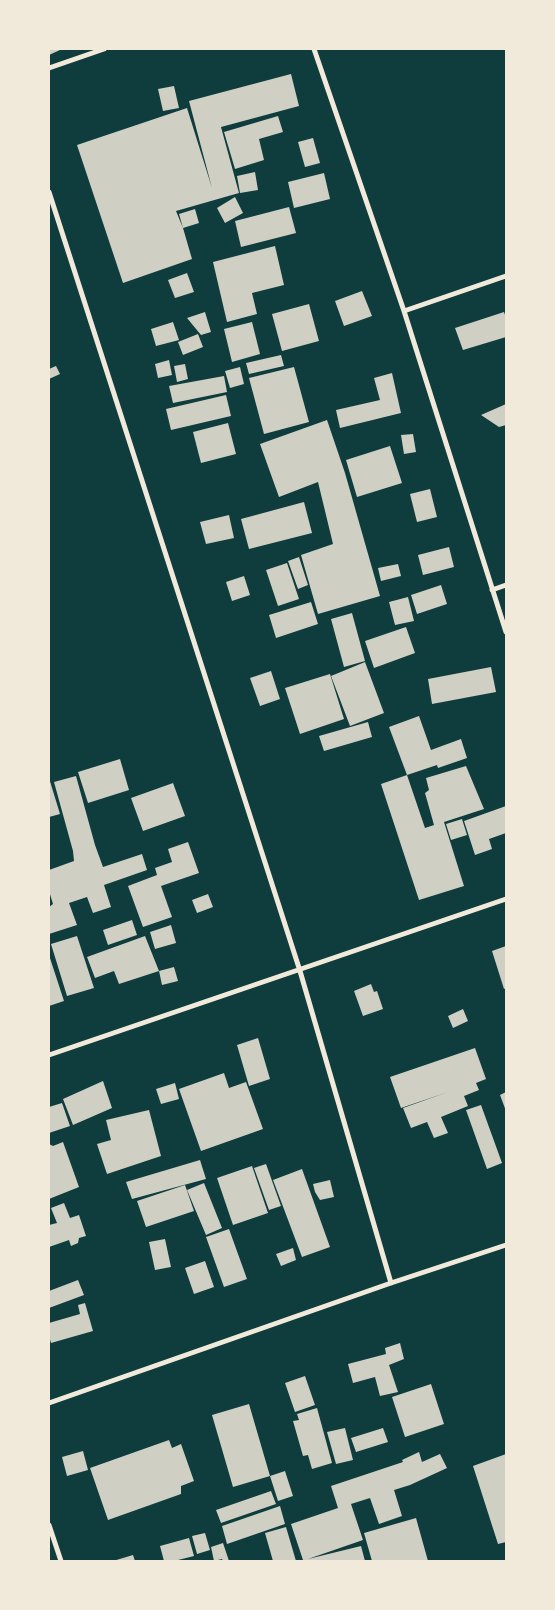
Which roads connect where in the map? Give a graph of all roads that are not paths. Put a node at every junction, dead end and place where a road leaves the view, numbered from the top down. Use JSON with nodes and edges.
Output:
{"nodes":[{"id":1,"x":104,"y":49,"type":"edge"},
{"id":2,"x":314,"y":49,"type":"edge"},
{"id":3,"x":49,"y":68,"type":"edge"},
{"id":4,"x":49,"y":192,"type":"edge"},
{"id":5,"x":506,"y":276,"type":"edge"},
{"id":6,"x":404,"y":311,"type":"junction"},
{"id":7,"x":506,"y":584,"type":"edge"},
{"id":8,"x":492,"y":590,"type":"junction"},
{"id":9,"x":506,"y":632,"type":"edge"},
{"id":10,"x":506,"y":899,"type":"edge"},
{"id":11,"x":300,"y":971,"type":"junction"},
{"id":12,"x":49,"y":1055,"type":"edge"},
{"id":13,"x":506,"y":1245,"type":"edge"},
{"id":14,"x":391,"y":1282,"type":"junction"},
{"id":15,"x":49,"y":1403,"type":"edge"},
{"id":16,"x":49,"y":1525,"type":"edge"},
{"id":17,"x":61,"y":1561,"type":"edge"}],
"edges":[{"from":1,"to":3,"type":"street"},
{"from":2,"to":6,"type":"street"},
{"from":4,"to":11,"type":"street"},
{"from":5,"to":6,"type":"street"},
{"from":6,"to":8,"type":"street"},
{"from":7,"to":8,"type":"street"},
{"from":8,"to":9,"type":"street"},
{"from":10,"to":11,"type":"street"},
{"from":11,"to":12,"type":"street"},
{"from":11,"to":14,"type":"street"},
{"from":13,"to":14,"type":"street"},
{"from":14,"to":15,"type":"street"},
{"from":16,"to":17,"type":"street"}]}
